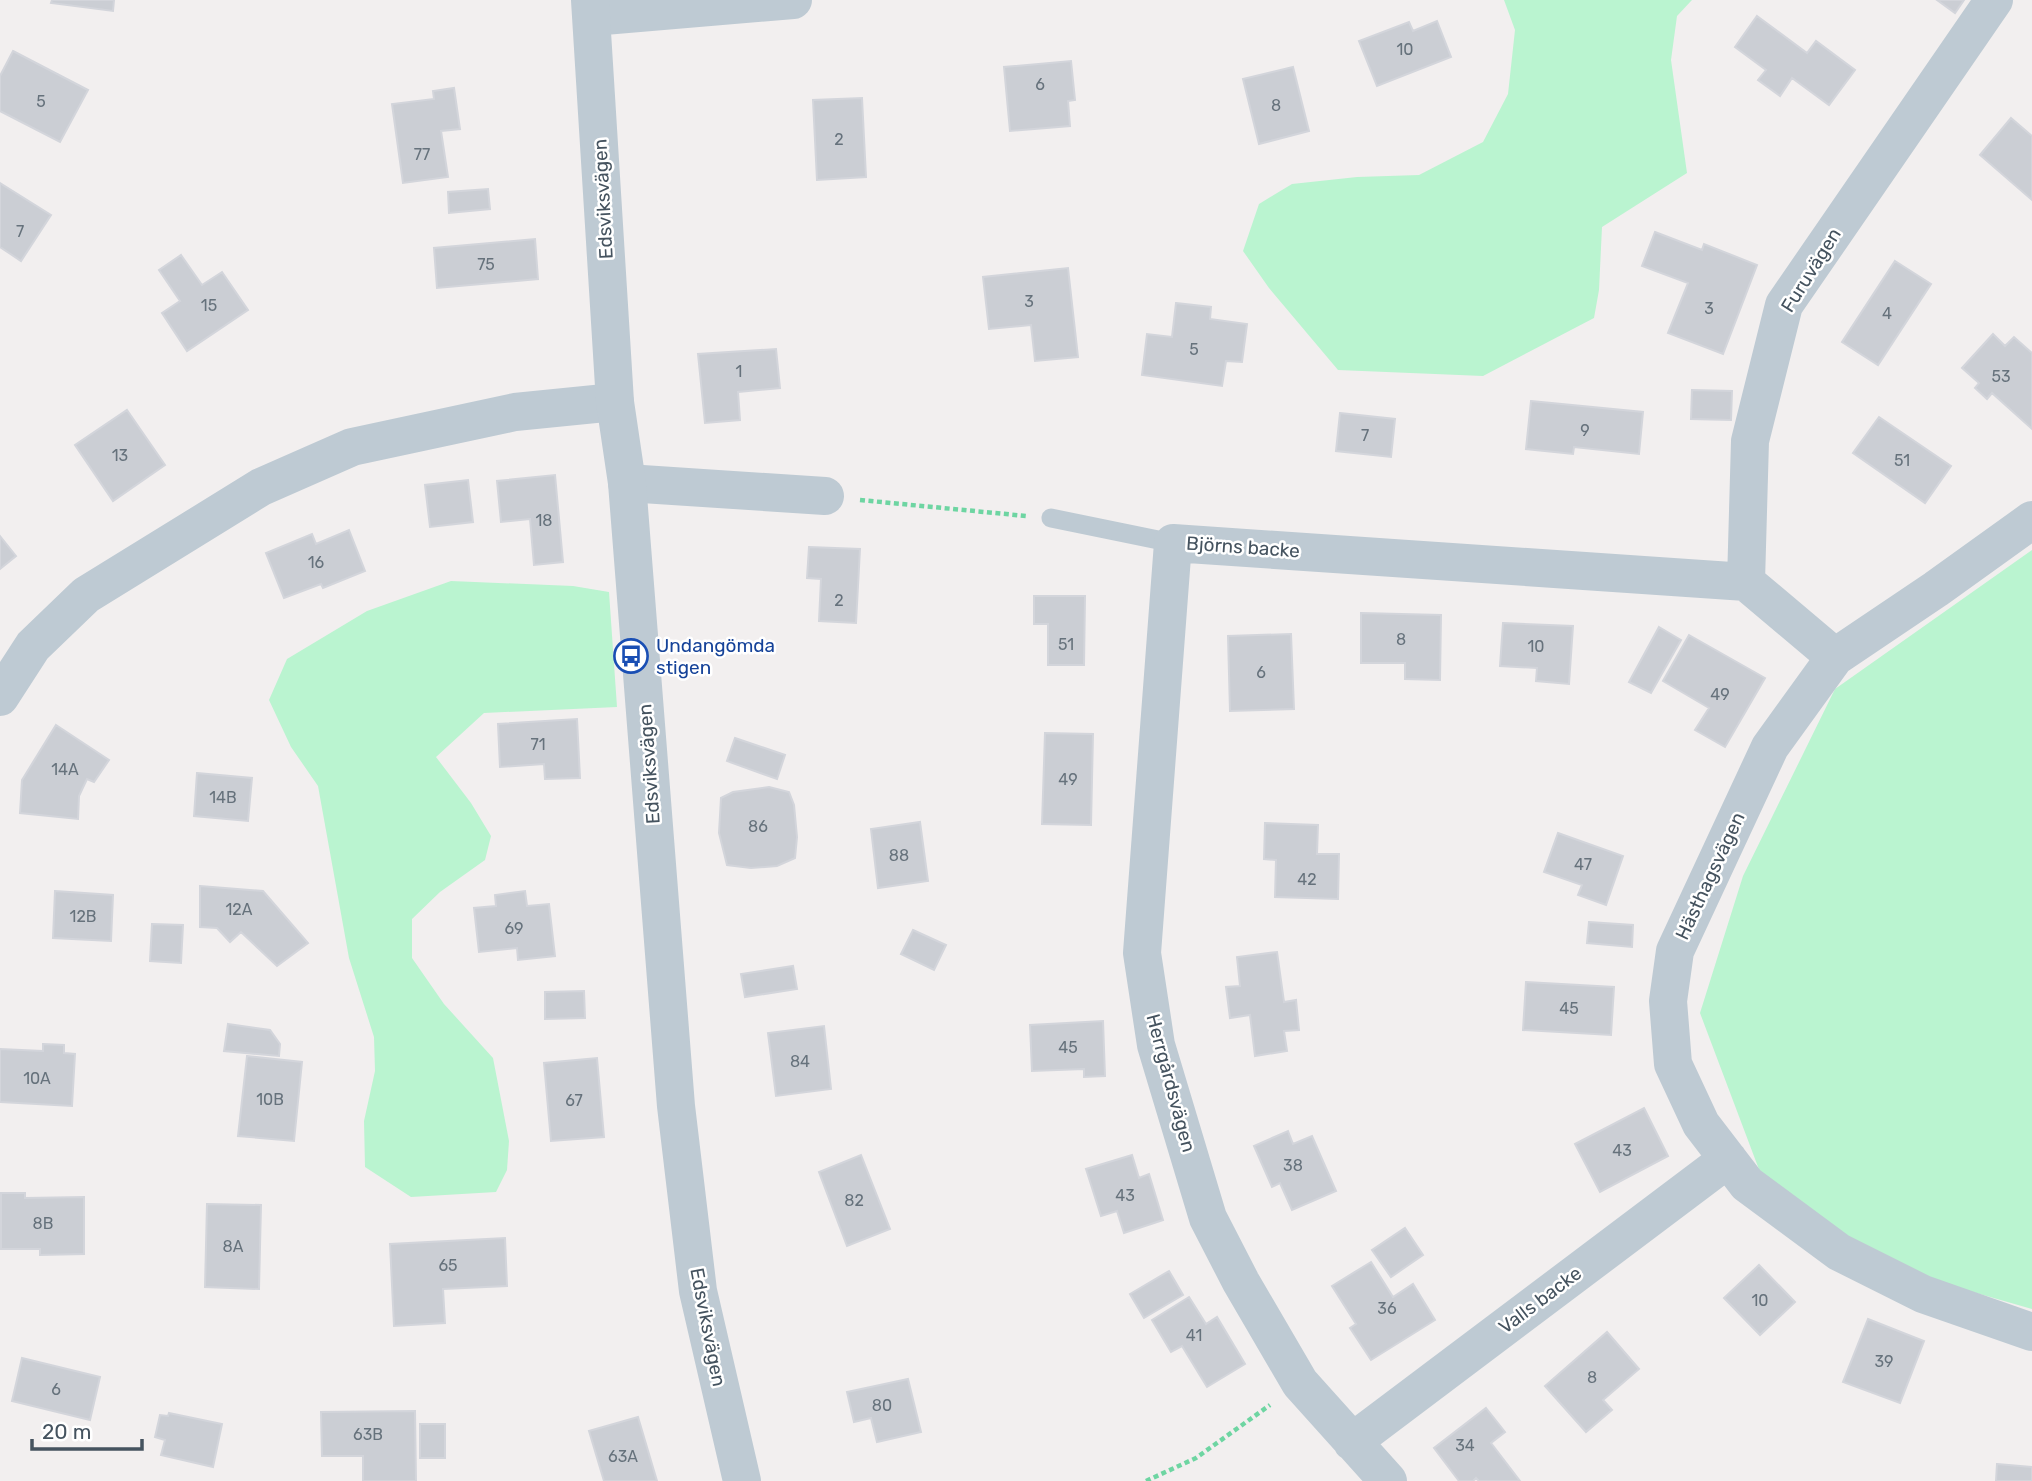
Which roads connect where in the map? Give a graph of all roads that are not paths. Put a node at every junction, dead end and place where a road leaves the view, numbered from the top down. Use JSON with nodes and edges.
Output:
{"nodes":[{"id":1,"x":793,"y":0,"type":"edge"},
{"id":2,"x":1994,"y":0,"type":"edge"},
{"id":3,"x":591,"y":8,"type":"edge"},
{"id":4,"x":615,"y":402,"type":"junction"},
{"id":5,"x":627,"y":483,"type":"junction"},
{"id":6,"x":825,"y":496,"type":"road end"},
{"id":7,"x":1051,"y":518,"type":"road end"},
{"id":8,"x":2032,"y":520,"type":"edge"},
{"id":9,"x":1173,"y":542,"type":"junction"},
{"id":10,"x":1746,"y":582,"type":"junction"},
{"id":11,"x":1835,"y":657,"type":"junction"},
{"id":12,"x":0,"y":697,"type":"edge"},
{"id":13,"x":1728,"y":1159,"type":"junction"},
{"id":14,"x":2032,"y":1332,"type":"edge"},
{"id":15,"x":1352,"y":1442,"type":"junction"},
{"id":16,"x":742,"y":1481,"type":"edge"},
{"id":17,"x":1388,"y":1481,"type":"edge"}],
"edges":[{"from":1,"to":3,"type":"street"},
{"from":2,"to":10,"type":"street","name":"Furuvägen"},
{"from":3,"to":4,"type":"street","name":"Edsviksvägen"},
{"from":4,"to":5,"type":"street","name":"Edsviksvägen"},
{"from":4,"to":12,"type":"street"},
{"from":5,"to":6,"type":"street"},
{"from":5,"to":16,"type":"street","name":"Edsviksvägen"},
{"from":7,"to":9,"type":"lane","name":"Björns backe"},
{"from":8,"to":11,"type":"street","name":"Hästhagsvägen"},
{"from":9,"to":10,"type":"street","name":"Björns backe"},
{"from":9,"to":15,"type":"street","name":"Herrgårdsvägen"},
{"from":10,"to":11,"type":"street"},
{"from":11,"to":13,"type":"street","name":"Hästhagsvägen"},
{"from":13,"to":14,"type":"street","name":"Hästhagsvägen"},
{"from":13,"to":15,"type":"street","name":"Valls backe"},
{"from":15,"to":17,"type":"street","name":"Herrgårdsvägen"}]}
